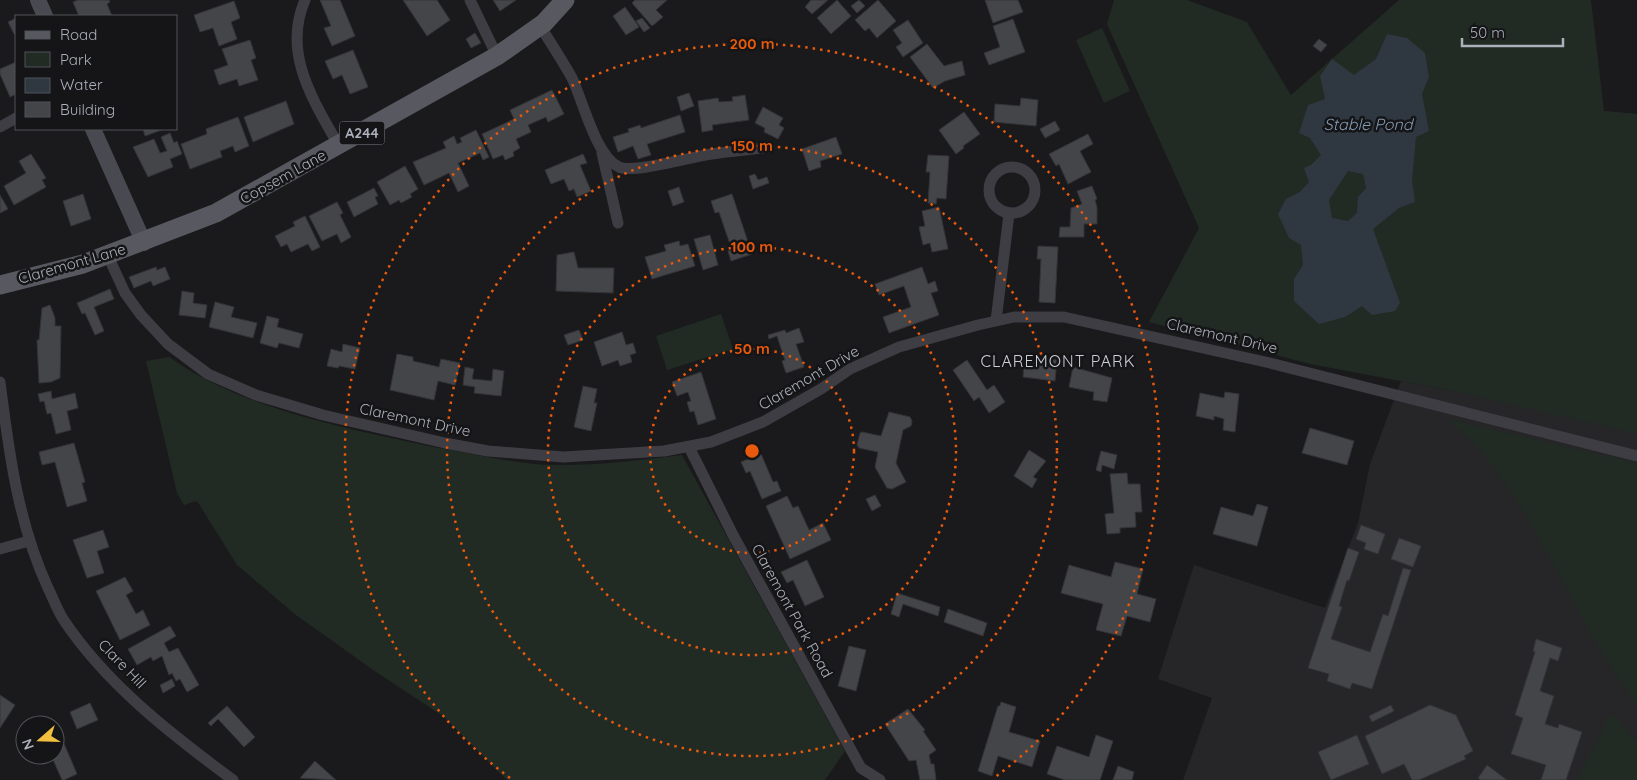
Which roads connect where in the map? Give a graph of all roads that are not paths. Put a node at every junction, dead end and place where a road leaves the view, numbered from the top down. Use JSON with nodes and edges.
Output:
{"nodes":[{"id":1,"x":38,"y":0,"type":"edge"},
{"id":2,"x":305,"y":0,"type":"edge"},
{"id":3,"x":470,"y":0,"type":"edge"},
{"id":4,"x":565,"y":0,"type":"edge"},
{"id":5,"x":45,"y":15,"type":"edge"},
{"id":6,"x":540,"y":26,"type":"junction"},
{"id":7,"x":497,"y":56,"type":"junction"},
{"id":8,"x":15,"y":119,"type":"edge"},
{"id":9,"x":0,"y":128,"type":"edge"},
{"id":10,"x":93,"y":130,"type":"edge"},
{"id":11,"x":339,"y":146,"type":"junction"},
{"id":12,"x":601,"y":146,"type":"junction"},
{"id":13,"x":769,"y":147,"type":"dead end"},
{"id":14,"x":1010,"y":214,"type":"junction"},
{"id":15,"x":618,"y":223,"type":"dead end"},
{"id":16,"x":144,"y":243,"type":"junction"},
{"id":17,"x":108,"y":256,"type":"junction"},
{"id":18,"x":0,"y":285,"type":"edge"},
{"id":19,"x":996,"y":321,"type":"junction"},
{"id":20,"x":0,"y":382,"type":"edge"},
{"id":21,"x":689,"y":447,"type":"junction"},
{"id":22,"x":1637,"y":456,"type":"edge"},
{"id":23,"x":29,"y":541,"type":"junction"},
{"id":24,"x":0,"y":549,"type":"edge"},
{"id":25,"x":231,"y":780,"type":"edge"},
{"id":26,"x":880,"y":780,"type":"edge"}],
"edges":[{"from":1,"to":5,"type":"street"},
{"from":2,"to":11,"type":"street"},
{"from":3,"to":7,"type":"street"},
{"from":4,"to":6,"type":"main road","name":"Copsem Lane","number":"A244"},
{"from":6,"to":7,"type":"main road","name":"Copsem Lane","number":"A244"},
{"from":6,"to":12,"type":"street"},
{"from":7,"to":11,"type":"main road","name":"Copsem Lane","number":"A244"},
{"from":8,"to":9,"type":"street"},
{"from":10,"to":16,"type":"street"},
{"from":11,"to":16,"type":"main road","name":"Copsem Lane","number":"A244"},
{"from":12,"to":13,"type":"street"},
{"from":12,"to":15,"type":"street"},
{"from":14,"to":14,"type":"street"},
{"from":14,"to":19,"type":"street"},
{"from":16,"to":17,"type":"main road","name":"Claremont Lane","number":"A244"},
{"from":17,"to":18,"type":"main road","name":"Claremont Lane","number":"A244"},
{"from":17,"to":21,"type":"street","name":"Claremont Drive"},
{"from":19,"to":21,"type":"street","name":"Claremont Drive"},
{"from":19,"to":22,"type":"street","name":"Claremont Drive"},
{"from":20,"to":23,"type":"street","name":"Clare Hill"},
{"from":21,"to":26,"type":"street","name":"Claremont Park Road"},
{"from":23,"to":24,"type":"street"},
{"from":23,"to":25,"type":"street","name":"Clare Hill"}]}
